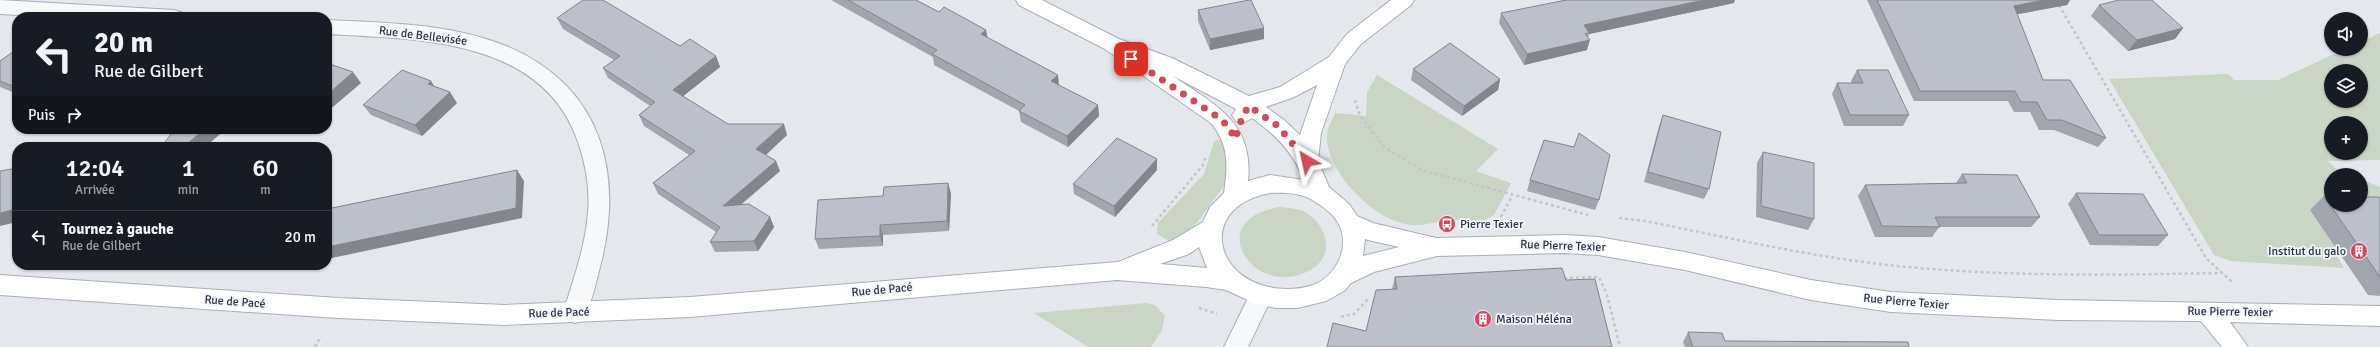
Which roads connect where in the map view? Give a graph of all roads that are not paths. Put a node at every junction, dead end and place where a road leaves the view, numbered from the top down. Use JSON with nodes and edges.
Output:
{"nodes":[{"id":1,"x":1026,"y":0,"type":"edge"},
{"id":2,"x":1404,"y":0,"type":"edge"},
{"id":3,"x":108,"y":6,"type":"edge"},
{"id":4,"x":0,"y":7,"type":"edge"},
{"id":5,"x":144,"y":12,"type":"edge"},
{"id":6,"x":332,"y":27,"type":"edge"},
{"id":7,"x":1112,"y":44,"type":"junction"},
{"id":8,"x":1336,"y":62,"type":"junction"},
{"id":9,"x":1249,"y":106,"type":"junction"},
{"id":10,"x":1235,"y":139,"type":"junction"},
{"id":11,"x":1307,"y":161,"type":"junction"},
{"id":12,"x":1323,"y":195,"type":"junction"},
{"id":13,"x":1235,"y":196,"type":"junction"},
{"id":14,"x":1349,"y":222,"type":"junction"},
{"id":15,"x":1210,"y":229,"type":"junction"},
{"id":16,"x":1437,"y":247,"type":"junction"},
{"id":17,"x":1117,"y":271,"type":"junction"},
{"id":18,"x":1343,"y":276,"type":"junction"},
{"id":19,"x":1230,"y":281,"type":"junction"},
{"id":20,"x":0,"y":285,"type":"edge"},
{"id":21,"x":1260,"y":297,"type":"junction"},
{"id":22,"x":575,"y":312,"type":"junction"},
{"id":23,"x":2208,"y":312,"type":"junction"},
{"id":24,"x":2380,"y":316,"type":"edge"},
{"id":25,"x":1236,"y":347,"type":"edge"},
{"id":26,"x":2236,"y":347,"type":"edge"}],
"edges":[{"from":1,"to":7,"type":"street"},
{"from":2,"to":8,"type":"street"},
{"from":3,"to":4,"type":"street"},
{"from":3,"to":5,"type":"street"},
{"from":6,"to":22,"type":"street","name":"Rue de Bellevisée"},
{"from":7,"to":9,"type":"street"},
{"from":7,"to":10,"type":"street"},
{"from":8,"to":9,"type":"street"},
{"from":8,"to":11,"type":"street"},
{"from":9,"to":10,"type":"street"},
{"from":9,"to":11,"type":"street"},
{"from":10,"to":13,"type":"street"},
{"from":11,"to":12,"type":"street"},
{"from":12,"to":13,"type":"street"},
{"from":12,"to":14,"type":"street"},
{"from":13,"to":15,"type":"street"},
{"from":14,"to":16,"type":"street","name":"Rue Pierre Texier"},
{"from":14,"to":18,"type":"street"},
{"from":15,"to":17,"type":"street"},
{"from":15,"to":19,"type":"street"},
{"from":16,"to":18,"type":"street","name":"Rue Pierre Texier"},
{"from":16,"to":23,"type":"street","name":"Rue Pierre Texier"},
{"from":17,"to":19,"type":"street"},
{"from":17,"to":22,"type":"street","name":"Rue de Pacé"},
{"from":18,"to":21,"type":"street"},
{"from":19,"to":21,"type":"street"},
{"from":20,"to":22,"type":"street","name":"Rue de Pacé"},
{"from":21,"to":25,"type":"street"},
{"from":23,"to":24,"type":"street","name":"Rue Pierre Texier"},
{"from":23,"to":26,"type":"street"}]}
